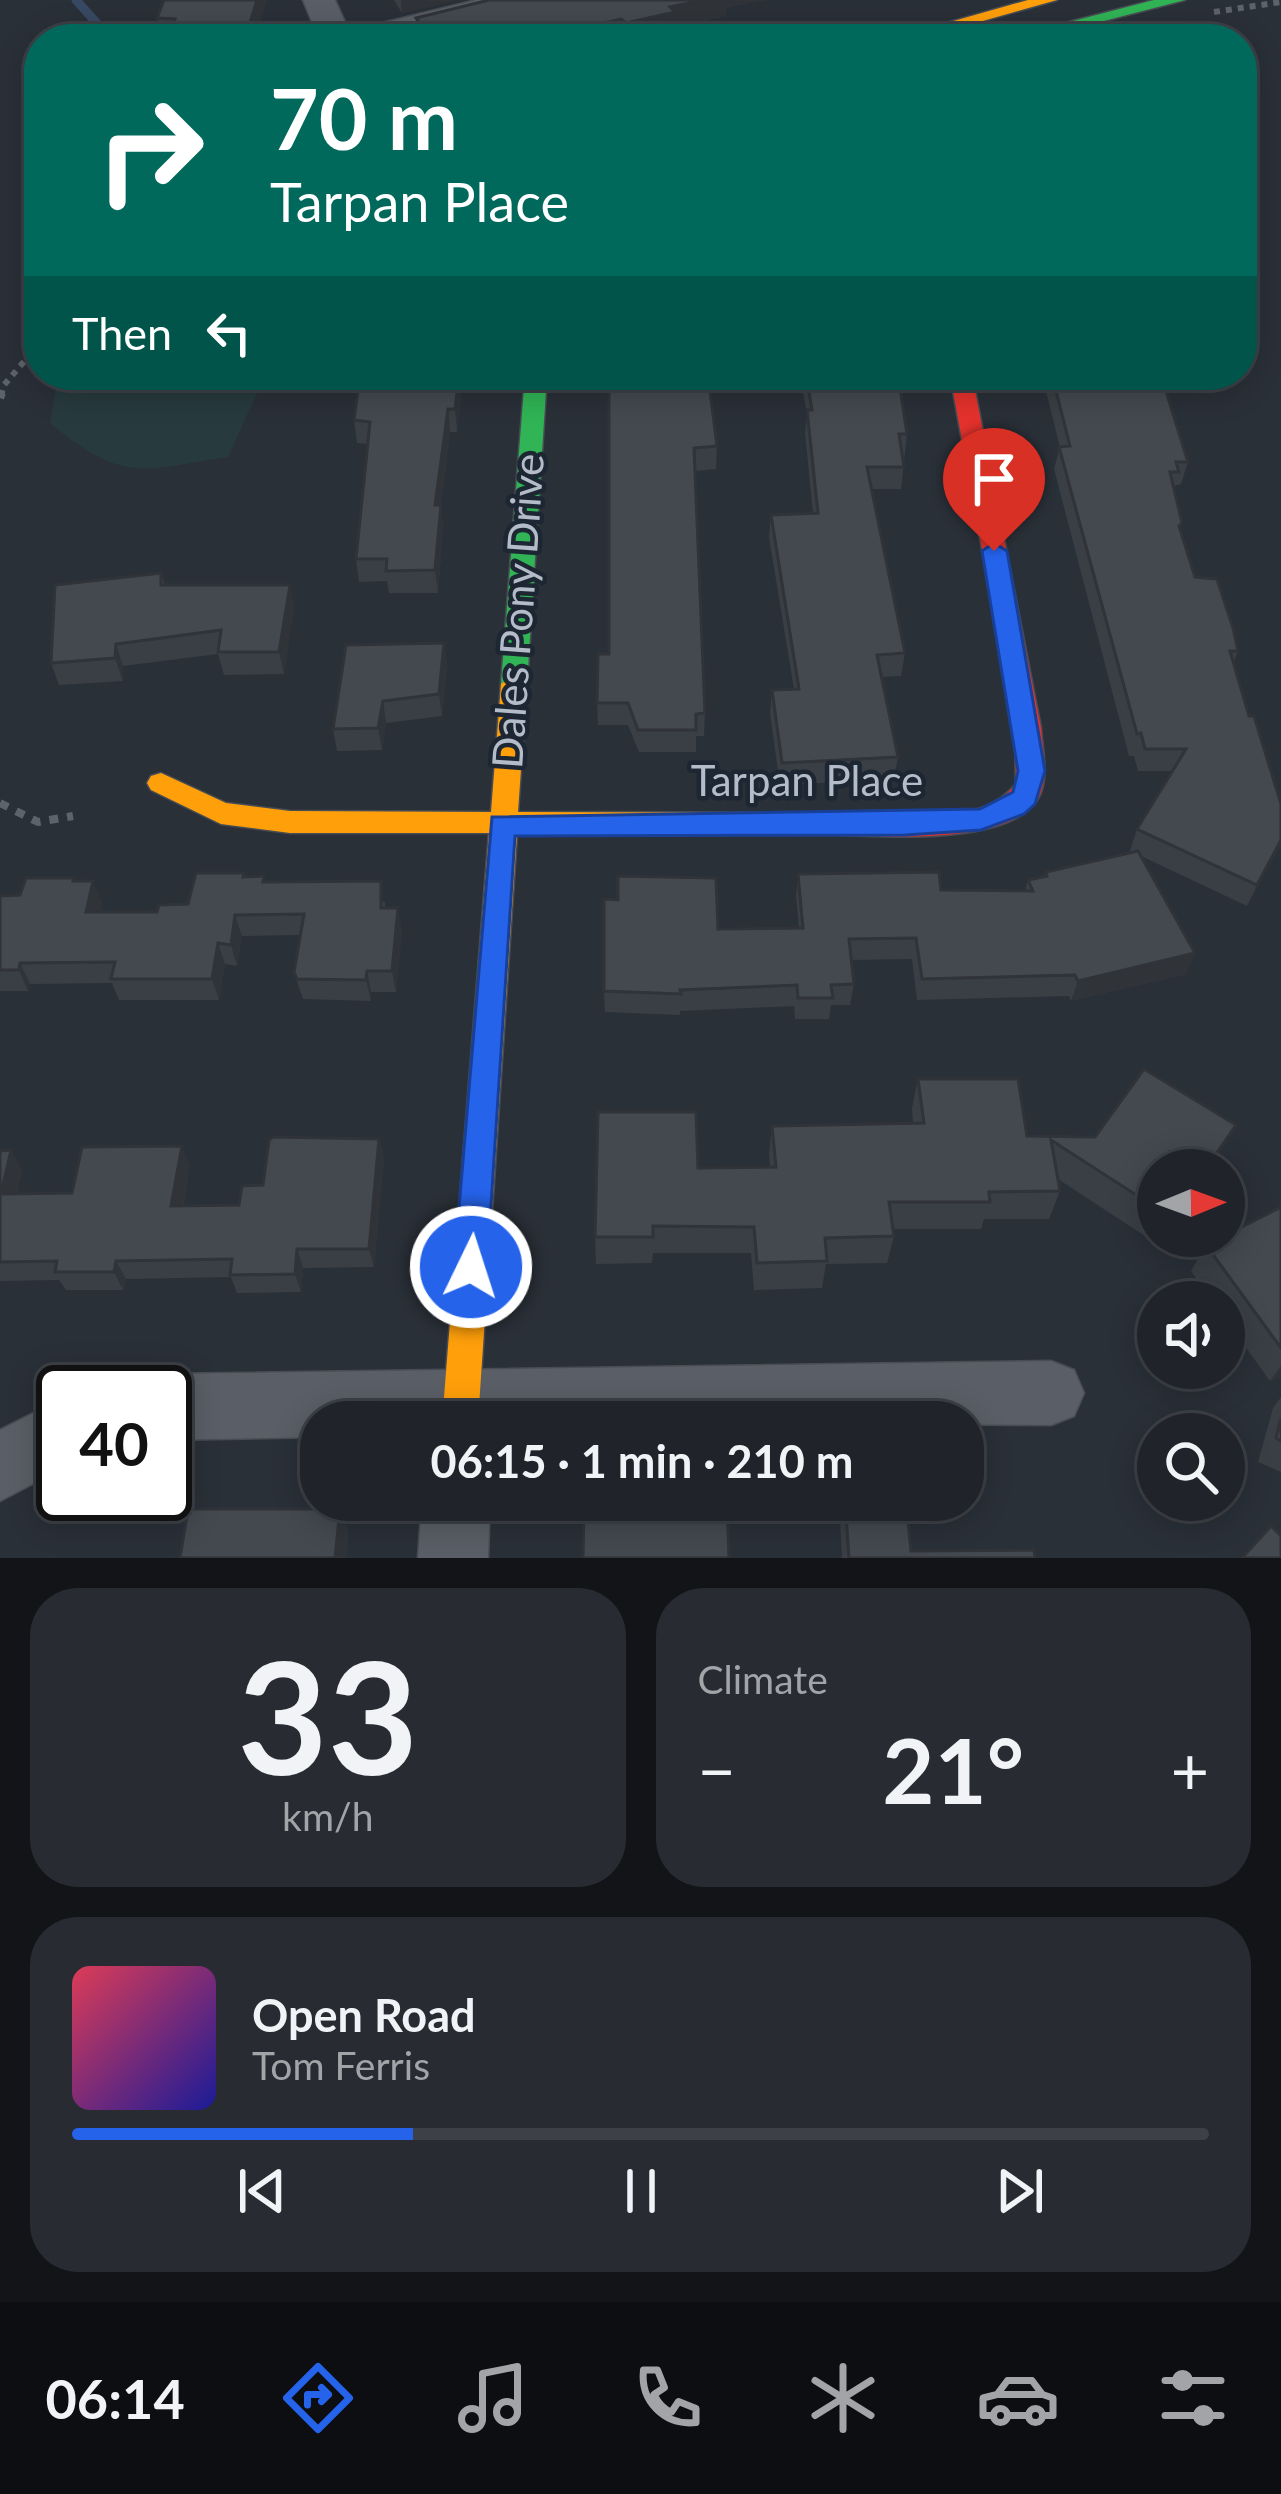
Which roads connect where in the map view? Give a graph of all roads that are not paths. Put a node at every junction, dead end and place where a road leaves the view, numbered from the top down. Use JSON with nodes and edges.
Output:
{"nodes":[{"id":1,"x":516,"y":0,"type":"edge"},
{"id":2,"x":1048,"y":0,"type":"edge"},
{"id":3,"x":1176,"y":0,"type":"edge"},
{"id":4,"x":419,"y":24,"type":"edge"},
{"id":5,"x":956,"y":24,"type":"edge"},
{"id":6,"x":1075,"y":24,"type":"edge"},
{"id":7,"x":535,"y":390,"type":"edge"},
{"id":8,"x":965,"y":390,"type":"edge"},
{"id":9,"x":160,"y":783,"type":"dead end"},
{"id":10,"x":502,"y":825,"type":"junction"},
{"id":11,"x":1051,"y":1393,"type":"dead end"},
{"id":12,"x":461,"y":1401,"type":"edge"},
{"id":13,"x":788,"y":1401,"type":"edge"},
{"id":14,"x":192,"y":1407,"type":"edge"},
{"id":15,"x":300,"y":1409,"type":"edge"},
{"id":16,"x":36,"y":1446,"type":"edge"},
{"id":17,"x":0,"y":1467,"type":"edge"},
{"id":18,"x":455,"y":1521,"type":"edge"},
{"id":19,"x":453,"y":1558,"type":"edge"}],
"edges":[{"from":1,"to":4,"type":"street"},
{"from":2,"to":5,"type":"street"},
{"from":3,"to":6,"type":"street"},
{"from":7,"to":10,"type":"street","name":"Dales Pony Drive"},
{"from":8,"to":10,"type":"street","name":"Tarpan Place"},
{"from":9,"to":10,"type":"street","name":"Tarpan Place"},
{"from":10,"to":12,"type":"street","name":"Dales Pony Drive"},
{"from":11,"to":13,"type":"street"},
{"from":14,"to":15,"type":"street"},
{"from":16,"to":17,"type":"street"},
{"from":18,"to":19,"type":"street"}]}
